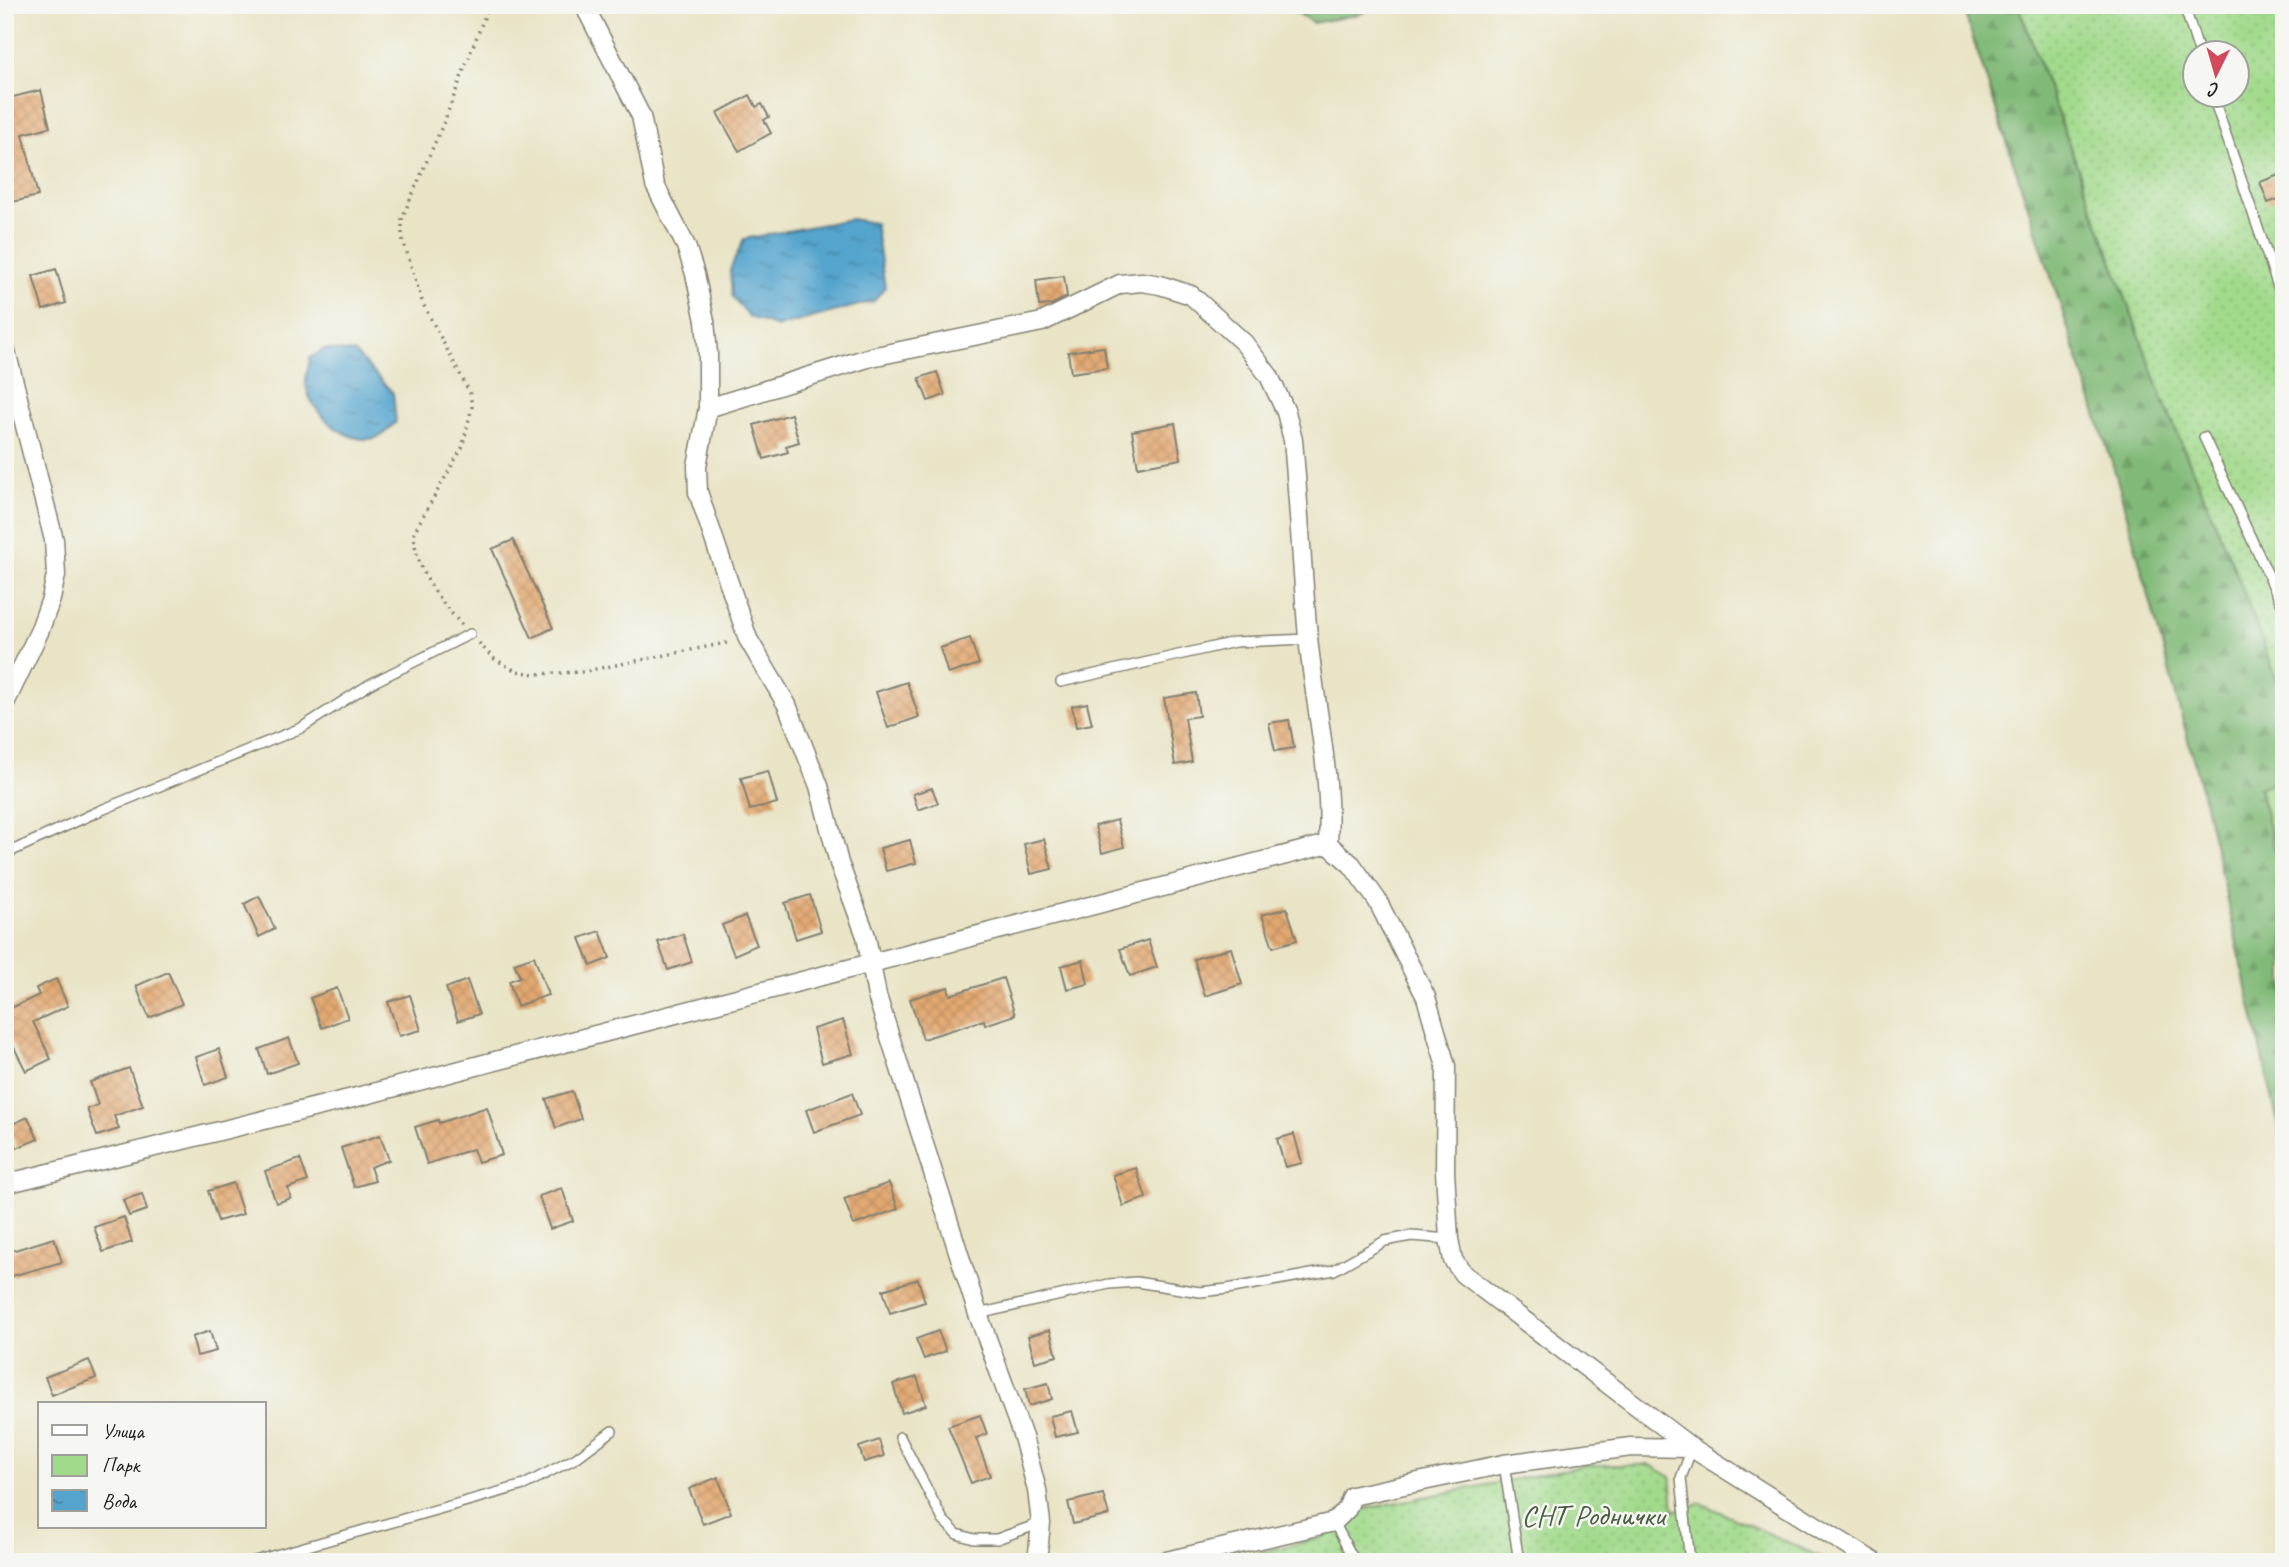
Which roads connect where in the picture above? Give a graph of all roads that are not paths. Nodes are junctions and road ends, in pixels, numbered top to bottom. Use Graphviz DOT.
graph roads {
  1 [pos="584,5"];
  2 [pos="2184,5"];
  3 [pos="2195,38"];
  4 [pos="2217,108"];
  5 [pos="2284,304"];
  6 [pos="5,347"];
  7 [pos="708,408"];
  8 [pos="2204,436"];
  9 [pos="2284,609"];
  10 [pos="470,634"];
  11 [pos="1308,639"];
  12 [pos="1061,682"];
  13 [pos="5,703"];
  14 [pos="1328,844"];
  15 [pos="5,854"];
  16 [pos="870,963"];
  17 [pos="5,1184"];
  18 [pos="1449,1239"];
  19 [pos="978,1314"];
  20 [pos="612,1431"];
  21 [pos="900,1437"];
  22 [pos="1692,1448"];
  23 [pos="1504,1464"];
  24 [pos="1334,1522"];
  25 [pos="1041,1523"];
  26 [pos="1192,1558"];
  27 [pos="251,1562"];
  28 [pos="1037,1562"];
  29 [pos="1162,1562"];
  30 [pos="1355,1562"];
  31 [pos="1519,1562"];
  32 [pos="1689,1562"];
  33 [pos="1874,1562"];
  1 -- 7 [label="street"];
  2 -- 3 [label="lane"];
  4 -- 5 [label="lane"];
  6 -- 13 [label="street"];
  7 -- 11 [label="street"];
  7 -- 16 [label="street"];
  8 -- 9 [label="lane"];
  10 -- 15 [label="lane"];
  11 -- 12 [label="lane"];
  11 -- 14 [label="street"];
  14 -- 16 [label="street"];
  14 -- 18 [label="street"];
  16 -- 17 [label="street"];
  16 -- 19 [label="street"];
  18 -- 19 [label="lane"];
  18 -- 22 [label="street"];
  19 -- 25 [label="street"];
  20 -- 27 [label="lane"];
  21 -- 25 [label="lane"];
  22 -- 23 [label="street"];
  22 -- 32 [label="lane"];
  22 -- 33 [label="street"];
  23 -- 24 [label="street"];
  23 -- 31 [label="lane"];
  24 -- 26 [label="street"];
  24 -- 30 [label="lane"];
  25 -- 28 [label="street"];
  26 -- 29 [label="street"];
}
